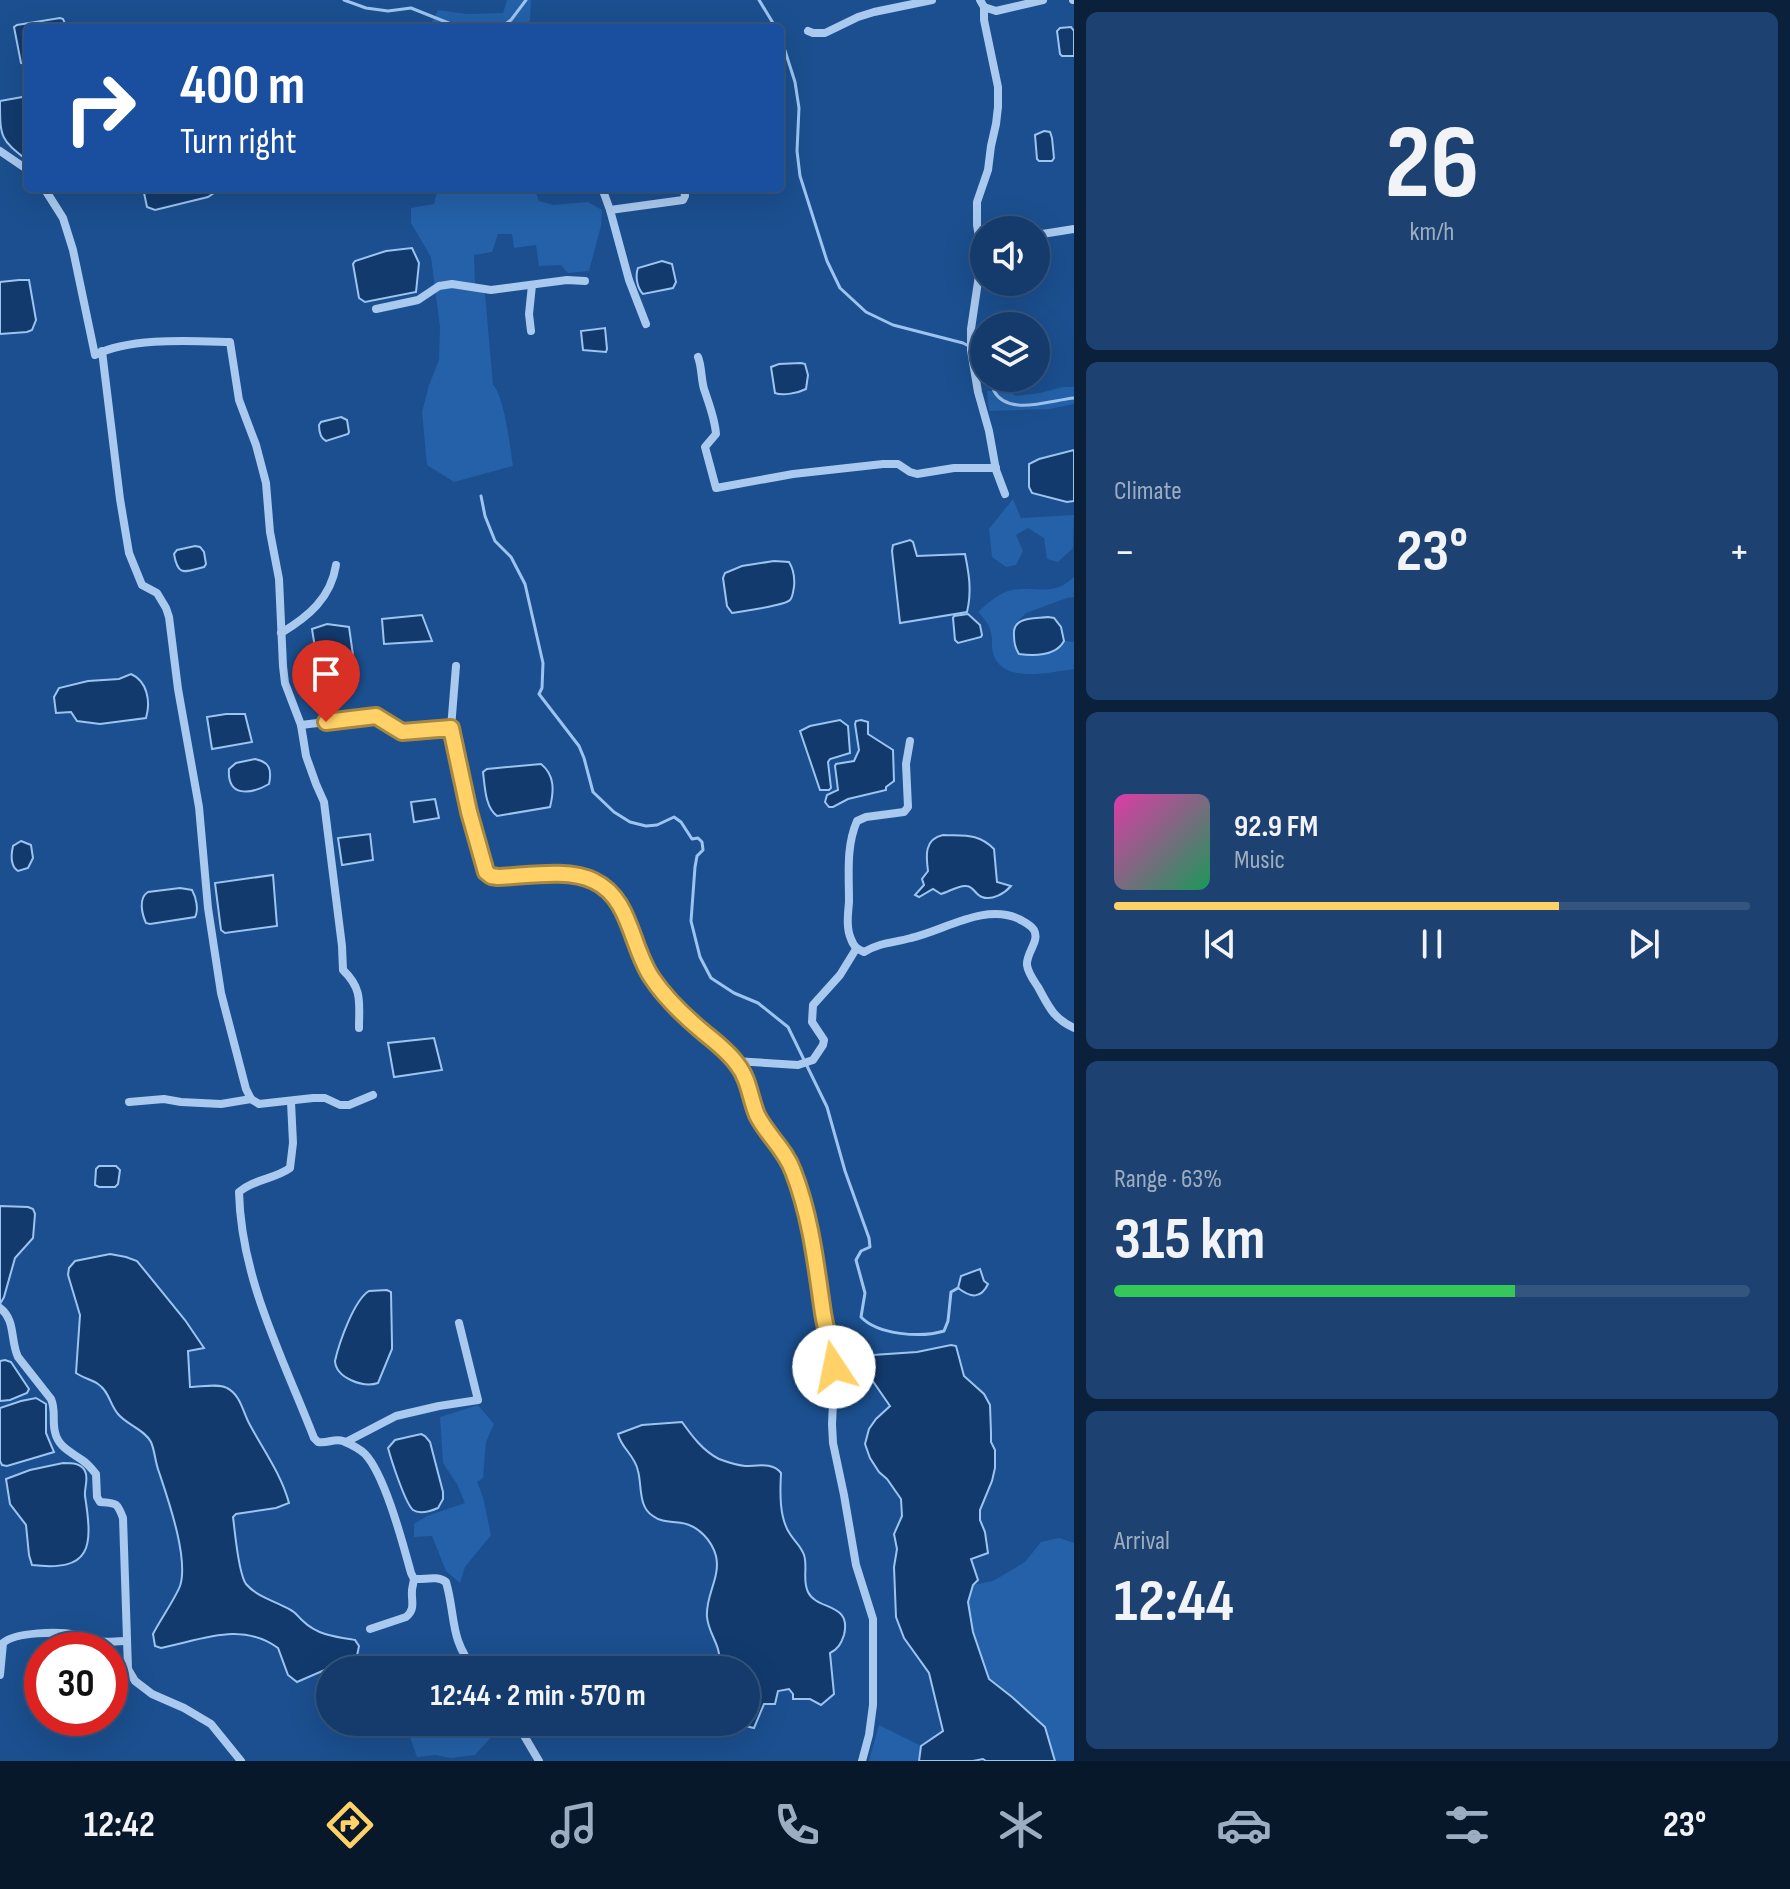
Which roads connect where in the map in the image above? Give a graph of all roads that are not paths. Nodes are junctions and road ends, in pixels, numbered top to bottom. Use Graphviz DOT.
graph roads {
  1 [pos="932,0"];
  2 [pos="1043,0"];
  3 [pos="982,3"];
  4 [pos="808,31"];
  5 [pos="0,152"];
  6 [pos="24,167"];
  7 [pos="47,192"];
  8 [pos="603,192"];
  9 [pos="684,192"];
  10 [pos="610,210"];
  11 [pos="977,216"];
  12 [pos="1074,229"];
  13 [pos="1050,233"];
  14 [pos="585,281"];
  15 [pos="532,285"];
  16 [pos="976,296"];
  17 [pos="376,309"];
  18 [pos="646,324"];
  19 [pos="531,331"];
  20 [pos="102,351"];
  21 [pos="698,357"];
  22 [pos="996,468"];
  23 [pos="1005,494"];
  24 [pos="336,565"];
  25 [pos="281,633"];
  26 [pos="456,666"];
  27 [pos="301,725"];
  28 [pos="451,728"];
  29 [pos="910,741"];
  30 [pos="856,949"];
  31 [pos="359,1028"];
  32 [pos="1074,1028"];
  33 [pos="735,1061"];
  34 [pos="373,1095"];
  35 [pos="251,1099"];
  36 [pos="129,1102"];
  37 [pos="291,1102"];
  38 [pos="0,1308"];
  39 [pos="459,1323"];
  40 [pos="346,1442"];
  41 [pos="414,1579"];
  42 [pos="370,1629"];
  43 [pos="126,1632"];
  44 [pos="24,1637"];
  45 [pos="464,1656"];
  46 [pos="128,1669"];
  47 [pos="0,1675"];
  48 [pos="524,1736"];
  49 [pos="241,1761"];
  50 [pos="539,1761"];
  51 [pos="862,1761"];
  1 -- 4 [label="street"];
  2 -- 3 [label="street"];
  3 -- 11 [label="street"];
  5 -- 6 [label="street"];
  7 -- 20 [label="street"];
  8 -- 10 [label="street"];
  9 -- 10 [label="street"];
  10 -- 18 [label="street"];
  12 -- 13 [label="street"];
  14 -- 15 [label="street"];
  15 -- 17 [label="street"];
  15 -- 19 [label="street"];
  16 -- 22 [label="street"];
  20 -- 25 [label="street"];
  20 -- 35 [label="street"];
  21 -- 22 [label="street"];
  22 -- 23 [label="street"];
  24 -- 25 [label="street"];
  25 -- 27 [label="street"];
  26 -- 28 [label="street"];
  27 -- 28 [label="street"];
  27 -- 31 [label="street"];
  28 -- 33 [label="street"];
  29 -- 30 [label="street"];
  30 -- 32 [label="street"];
  30 -- 33 [label="street"];
  33 -- 51 [label="street"];
  34 -- 37 [label="street"];
  35 -- 36 [label="street"];
  35 -- 37 [label="street"];
  37 -- 40 [label="street"];
  38 -- 43 [label="street"];
  39 -- 40 [label="street"];
  40 -- 41 [label="street"];
  41 -- 42 [label="street"];
  41 -- 45 [label="street"];
  44 -- 47 [label="street"];
  46 -- 49 [label="street"];
  48 -- 50 [label="street"];
}
